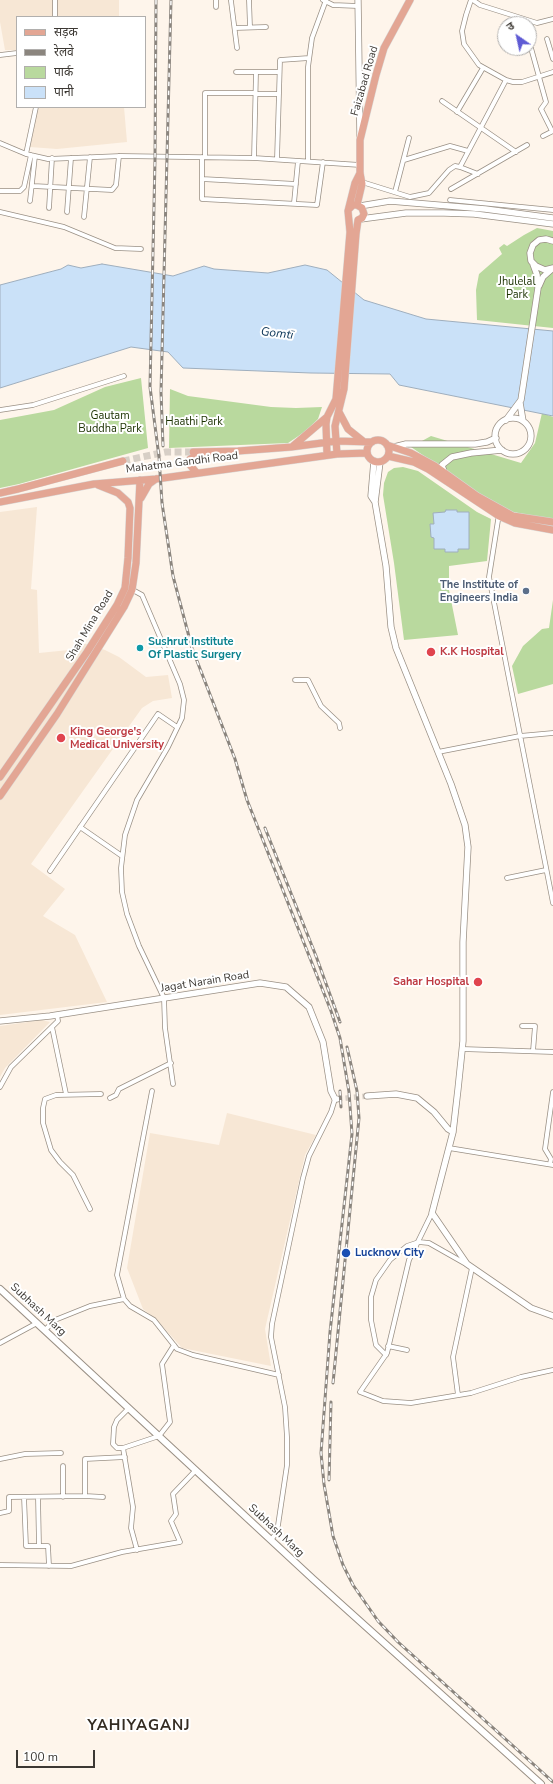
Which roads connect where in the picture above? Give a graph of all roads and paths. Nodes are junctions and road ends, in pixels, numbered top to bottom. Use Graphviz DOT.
graph roads {
  1 [pos="55,0"];
  2 [pos="216,0"];
  3 [pos="249,0"];
  4 [pos="325,0"];
  5 [pos="410,0"];
  6 [pos="472,0"];
  7 [pos="231,1"];
  8 [pos="358,3"];
  9 [pos="216,8"];
  10 [pos="55,16"];
  11 [pos="553,19"];
  12 [pos="250,27"];
  13 [pos="266,27"];
  14 [pos="235,28"];
  15 [pos="547,39"];
  16 [pos="237,48"];
  17 [pos="16,52"];
  18 [pos="0,55"];
  19 [pos="533,56"];
  20 [pos="309,58"];
  21 [pos="553,59"];
  22 [pos="483,68"];
  23 [pos="236,72"];
  24 [pos="256,72"];
  25 [pos="279,72"];
  26 [pos="553,72"];
  27 [pos="539,77"];
  28 [pos="506,80"];
  29 [pos="255,93"];
  30 [pos="279,94"];
  31 [pos="442,101"];
  32 [pos="36,108"];
  33 [pos="457,112"];
  34 [pos="479,128"];
  35 [pos="552,131"];
  36 [pos="543,136"];
  37 [pos="409,138"];
  38 [pos="360,140"];
  39 [pos="0,143"];
  40 [pos="527,145"];
  41 [pos="468,151"];
  42 [pos="516,152"];
  43 [pos="31,155"];
  44 [pos="119,156"];
  45 [pos="90,157"];
  46 [pos="203,157"];
  47 [pos="52,158"];
  48 [pos="71,158"];
  49 [pos="254,158"];
  50 [pos="277,159"];
  51 [pos="404,160"];
  52 [pos="298,161"];
  53 [pos="308,161"];
  54 [pos="323,162"];
  55 [pos="361,165"];
  56 [pos="460,167"];
  57 [pos="360,173"];
  58 [pos="478,174"];
  59 [pos="202,179"];
  60 [pos="362,182"];
  61 [pos="296,184"];
  62 [pos="33,186"];
  63 [pos="51,187"];
  64 [pos="69,188"];
  65 [pos="87,189"];
  66 [pos="451,189"];
  67 [pos="0,191"];
  68 [pos="395,192"];
  69 [pos="450,200"];
  70 [pos="30,201"];
  71 [pos="294,203"];
  72 [pos="359,206"];
  73 [pos="49,208"];
  74 [pos="349,209"];
  75 [pos="553,211"];
  76 [pos="0,212"];
  77 [pos="67,212"];
  78 [pos="84,217"];
  79 [pos="350,218"];
  80 [pos="553,218"];
  81 [pos="360,220"];
  82 [pos="553,224"];
  83 [pos="353,233"];
  84 [pos="553,241"];
  85 [pos="141,249"];
  86 [pos="533,264"];
  87 [pos="553,268"];
  88 [pos="538,290"];
  89 [pos="124,376"];
  90 [pos="520,403"];
  91 [pos="338,409"];
  92 [pos="0,410"];
  93 [pos="327,417"];
  94 [pos="506,420"];
  95 [pos="524,422"];
  96 [pos="496,438"];
  97 [pos="337,441"];
  98 [pos="327,442"];
  99 [pos="364,442"];
  100 [pos="372,442"];
  101 [pos="391,446"];
  102 [pos="291,447"];
  103 [pos="502,450"];
  104 [pos="218,451"];
  105 [pos="193,452"];
  106 [pos="368,453"];
  107 [pos="337,454"];
  108 [pos="327,455"];
  109 [pos="388,456"];
  110 [pos="123,462"];
  111 [pos="377,462"];
  112 [pos="196,472"];
  113 [pos="446,474"];
  114 [pos="156,479"];
  115 [pos="140,480"];
  116 [pos="94,484"];
  117 [pos="0,493"];
  118 [pos="0,502"];
  119 [pos="139,502"];
  120 [pos="499,513"];
  121 [pos="553,522"];
  122 [pos="553,530"];
  123 [pos="129,589"];
  124 [pos="295,680"];
  125 [pos="177,727"];
  126 [pos="340,728"];
  127 [pos="553,733"];
  128 [pos="29,735"];
  129 [pos="520,736"];
  130 [pos="37,741"];
  131 [pos="438,752"];
  132 [pos="0,778"];
  133 [pos="0,796"];
  134 [pos="80,827"];
  135 [pos="122,856"];
  136 [pos="546,870"];
  137 [pos="50,871"];
  138 [pos="507,878"];
  139 [pos="553,903"];
  140 [pos="164,998"];
  141 [pos="57,1015"];
  142 [pos="0,1021"];
  143 [pos="522,1026"];
  144 [pos="52,1027"];
  145 [pos="462,1049"];
  146 [pos="533,1051"];
  147 [pos="553,1052"];
  148 [pos="171,1063"];
  149 [pos="173,1084"];
  150 [pos="0,1087"];
  151 [pos="152,1090"];
  152 [pos="553,1092"];
  153 [pos="66,1094"];
  154 [pos="101,1094"];
  155 [pos="367,1096"];
  156 [pos="110,1098"];
  157 [pos="336,1099"];
  158 [pos="453,1132"];
  159 [pos="449,1148"];
  160 [pos="552,1164"];
  161 [pos="90,1209"];
  162 [pos="432,1213"];
  163 [pos="419,1242"];
  164 [pos="469,1266"];
  165 [pos="0,1289"];
  166 [pos="124,1299"];
  167 [pos="553,1316"];
  168 [pos="37,1323"];
  169 [pos="45,1330"];
  170 [pos="0,1343"];
  171 [pos="174,1345"];
  172 [pos="388,1346"];
  173 [pos="407,1350"];
  174 [pos="386,1355"];
  175 [pos="553,1370"];
  176 [pos="279,1375"];
  177 [pos="458,1395"];
  178 [pos="129,1408"];
  179 [pos="159,1436"];
  180 [pos="123,1448"];
  181 [pos="62,1453"];
  182 [pos="124,1457"];
  183 [pos="0,1459"];
  184 [pos="63,1466"];
  185 [pos="196,1470"];
  186 [pos="85,1496"];
  187 [pos="24,1497"];
  188 [pos="38,1497"];
  189 [pos="63,1497"];
  190 [pos="103,1497"];
  191 [pos="0,1513"];
  192 [pos="271,1540"];
  193 [pos="39,1546"];
  194 [pos="137,1550"];
  195 [pos="0,1565"];
  196 [pos="49,1566"];
  197 [pos="541,1784"];
  1 -- 10 [label="street"];
  2 -- 9 [label="street"];
  3 -- 12 [label="street"];
  4 -- 8 [label="street"];
  4 -- 20 [label="street"];
  5 -- 38 [label="main road, Faizabad Road"];
  6 -- 11 [label="street"];
  6 -- 22 [label="street"];
  7 -- 14 [label="street"];
  8 -- 38 [label="street"];
  12 -- 13 [label="street"];
  12 -- 14 [label="street"];
  14 -- 16 [label="street"];
  15 -- 21 [label="street"];
  17 -- 18 [label="street"];
  19 -- 27 [label="street"];
  20 -- 25 [label="street"];
  20 -- 53 [label="street"];
  22 -- 28 [label="street"];
  22 -- 33 [label="street"];
  23 -- 24 [label="street"];
  24 -- 25 [label="street"];
  24 -- 29 [label="street"];
  25 -- 30 [label="street"];
  26 -- 27 [label="street"];
  27 -- 28 [label="street"];
  27 -- 35 [label="street"];
  28 -- 34 [label="street"];
  29 -- 30 [label="street"];
  29 -- 46 [label="street"];
  29 -- 49 [label="street"];
  30 -- 50 [label="street"];
  31 -- 33 [label="street"];
  32 -- 43 [label="street"];
  33 -- 34 [label="street"];
  34 -- 41 [label="street"];
  34 -- 42 [label="street"];
  35 -- 36 [label="street"];
  37 -- 51 [label="street"];
  38 -- 55 [label="main road, Faizabad Road"];
  39 -- 43 [label="street"];
  40 -- 42 [label="street"];
  41 -- 51 [label="street"];
  41 -- 56 [label="street"];
  42 -- 58 [label="street"];
  43 -- 47 [label="street"];
  43 -- 62 [label="street"];
  43 -- 67 [label="street"];
  44 -- 45 [label="street"];
  44 -- 46 [label="street"];
  44 -- 65 [label="street"];
  45 -- 48 [label="street"];
  45 -- 65 [label="street"];
  46 -- 49 [label="street"];
  46 -- 59 [label="street"];
  47 -- 48 [label="street"];
  47 -- 63 [label="street"];
  48 -- 64 [label="street"];
  49 -- 50 [label="street"];
  50 -- 52 [label="street"];
  51 -- 68 [label="street"];
  52 -- 53 [label="street"];
  52 -- 61 [label="street"];
  53 -- 54 [label="street"];
  54 -- 55 [label="street"];
  54 -- 71 [label="street"];
  55 -- 57 [label="main road, Faizabad Road"];
  56 -- 58 [label="street"];
  56 -- 68 [label="street"];
  57 -- 60 [label="main road"];
  57 -- 74 [label="main road"];
  58 -- 66 [label="street"];
  59 -- 61 [label="street"];
  59 -- 71 [label="street"];
  60 -- 68 [label="street"];
  60 -- 72 [label="main road"];
  61 -- 71 [label="street"];
  62 -- 63 [label="street"];
  62 -- 70 [label="street"];
  63 -- 64 [label="street"];
  63 -- 73 [label="street"];
  64 -- 65 [label="street"];
  64 -- 77 [label="street"];
  65 -- 78 [label="street"];
  69 -- 75 [label="street"];
  72 -- 74 [label="main road"];
  72 -- 80 [label="street"];
  72 -- 81 [label="main road"];
  74 -- 79 [label="main road"];
  76 -- 85 [label="street"];
  79 -- 81 [label="main road"];
  79 -- 83 [label="main road"];
  81 -- 82 [label="street"];
  81 -- 83 [label="main road"];
  83 -- 91 [label="main road"];
  84 -- 86 [label="street"];
  86 -- 87 [label="street"];
  86 -- 88 [label="street"];
  87 -- 88 [label="street"];
  88 -- 90 [label="street"];
  89 -- 92 [label="street"];
  90 -- 94 [label="street"];
  90 -- 95 [label="street"];
  91 -- 93 [label="main road"];
  91 -- 97 [label="main road"];
  91 -- 99 [label="main road"];
  93 -- 98 [label="main road"];
  93 -- 102 [label="main road"];
  94 -- 95 [label="street"];
  94 -- 96 [label="street"];
  95 -- 103 [label="street"];
  96 -- 101 [label="street"];
  96 -- 103 [label="street"];
  97 -- 98 [label="main road, Mahatma Gandhi Road"];
  97 -- 99 [label="main road, Mahatma Gandhi Road"];
  97 -- 107 [label="main road"];
  98 -- 102 [label="main road, Mahatma Gandhi Road"];
  98 -- 108 [label="main road"];
  99 -- 100 [label="main road, Mahatma Gandhi Road"];
  100 -- 101 [label="main road"];
  100 -- 106 [label="main road"];
  101 -- 109 [label="main road"];
  101 -- 113 [label="main road"];
  102 -- 104 [label="main road, Mahatma Gandhi Road"];
  103 -- 113 [label="street"];
  104 -- 105 [label="main road, Mahatma Gandhi Road"];
  104 -- 112 [label="main road"];
  106 -- 107 [label="main road, Mahatma Gandhi Road"];
  106 -- 111 [label="main road"];
  107 -- 108 [label="main road, Mahatma Gandhi Road"];
  108 -- 112 [label="main road, Mahatma Gandhi Road"];
  109 -- 111 [label="main road"];
  109 -- 120 [label="main road"];
  110 -- 117 [label="main road, Mahatma Gandhi Road"];
  111 -- 131 [label="street"];
  112 -- 114 [label="main road, Mahatma Gandhi Road"];
  113 -- 120 [label="main road"];
  114 -- 115 [label="main road, Mahatma Gandhi Road"];
  114 -- 119 [label="main road"];
  115 -- 116 [label="main road, Mahatma Gandhi Road"];
  115 -- 119 [label="main road, Shah Mina Road"];
  116 -- 118 [label="main road, Mahatma Gandhi Road"];
  116 -- 123 [label="main road, Shah Mina Road"];
  119 -- 123 [label="main road, Shah Mina Road"];
  120 -- 121 [label="main road"];
  120 -- 122 [label="main road"];
  120 -- 129 [label="street"];
  123 -- 125 [label="street"];
  123 -- 128 [label="main road, Shah Mina Road"];
  123 -- 130 [label="main road, Shah Mina Road"];
  124 -- 126 [label="street"];
  125 -- 134 [label="street"];
  125 -- 135 [label="street"];
  127 -- 129 [label="street"];
  128 -- 130 [label="main road"];
  128 -- 132 [label="main road, Shah Mina Road"];
  129 -- 131 [label="street"];
  129 -- 136 [label="street"];
  130 -- 133 [label="main road, Shah Mina Road"];
  131 -- 145 [label="street"];
  134 -- 135 [label="street"];
  134 -- 137 [label="street"];
  135 -- 140 [label="street"];
  136 -- 138 [label="street"];
  136 -- 139 [label="street"];
  140 -- 141 [label="street, Jagat Narain Road"];
  140 -- 148 [label="street"];
  140 -- 157 [label="street, Jagat Narain Road"];
  141 -- 142 [label="street, Jagat Narain Road"];
  141 -- 144 [label="street"];
  143 -- 146 [label="street"];
  144 -- 150 [label="street"];
  144 -- 153 [label="street"];
  145 -- 146 [label="street"];
  145 -- 158 [label="street"];
  146 -- 147 [label="street"];
  148 -- 149 [label="street"];
  148 -- 156 [label="street"];
  151 -- 166 [label="street"];
  152 -- 160 [label="street"];
  153 -- 154 [label="street"];
  153 -- 161 [label="street"];
  155 -- 158 [label="street"];
  157 -- 176 [label="street"];
  158 -- 159 [label="street"];
  159 -- 160 [label="street"];
  159 -- 162 [label="street"];
  162 -- 163 [label="street"];
  162 -- 164 [label="street"];
  163 -- 164 [label="street"];
  163 -- 172 [label="street"];
  163 -- 174 [label="street"];
  164 -- 167 [label="street"];
  164 -- 177 [label="street"];
  165 -- 168 [label="main road, Subhash Marg"];
  166 -- 169 [label="street"];
  166 -- 171 [label="street"];
  168 -- 169 [label="main road, Subhash Marg"];
  168 -- 170 [label="street"];
  169 -- 178 [label="main road, Subhash Marg"];
  171 -- 176 [label="street"];
  171 -- 179 [label="street"];
  172 -- 173 [label="street"];
  172 -- 174 [label="street"];
  174 -- 177 [label="street"];
  175 -- 177 [label="street"];
  176 -- 192 [label="street"];
  178 -- 179 [label="main road, Subhash Marg"];
  178 -- 180 [label="street"];
  179 -- 180 [label="street"];
  179 -- 185 [label="main road, Subhash Marg"];
  180 -- 182 [label="street"];
  181 -- 183 [label="street"];
  182 -- 186 [label="street"];
  182 -- 194 [label="street"];
  184 -- 189 [label="street"];
  185 -- 192 [label="main road, Subhash Marg"];
  185 -- 194 [label="street"];
  186 -- 189 [label="street"];
  186 -- 190 [label="street"];
  187 -- 188 [label="street"];
  187 -- 191 [label="street"];
  187 -- 193 [label="street"];
  188 -- 189 [label="street"];
  188 -- 193 [label="street"];
  192 -- 197 [label="main road, Subhash Marg"];
  193 -- 196 [label="street"];
  194 -- 196 [label="street"];
  195 -- 196 [label="street"];
}
